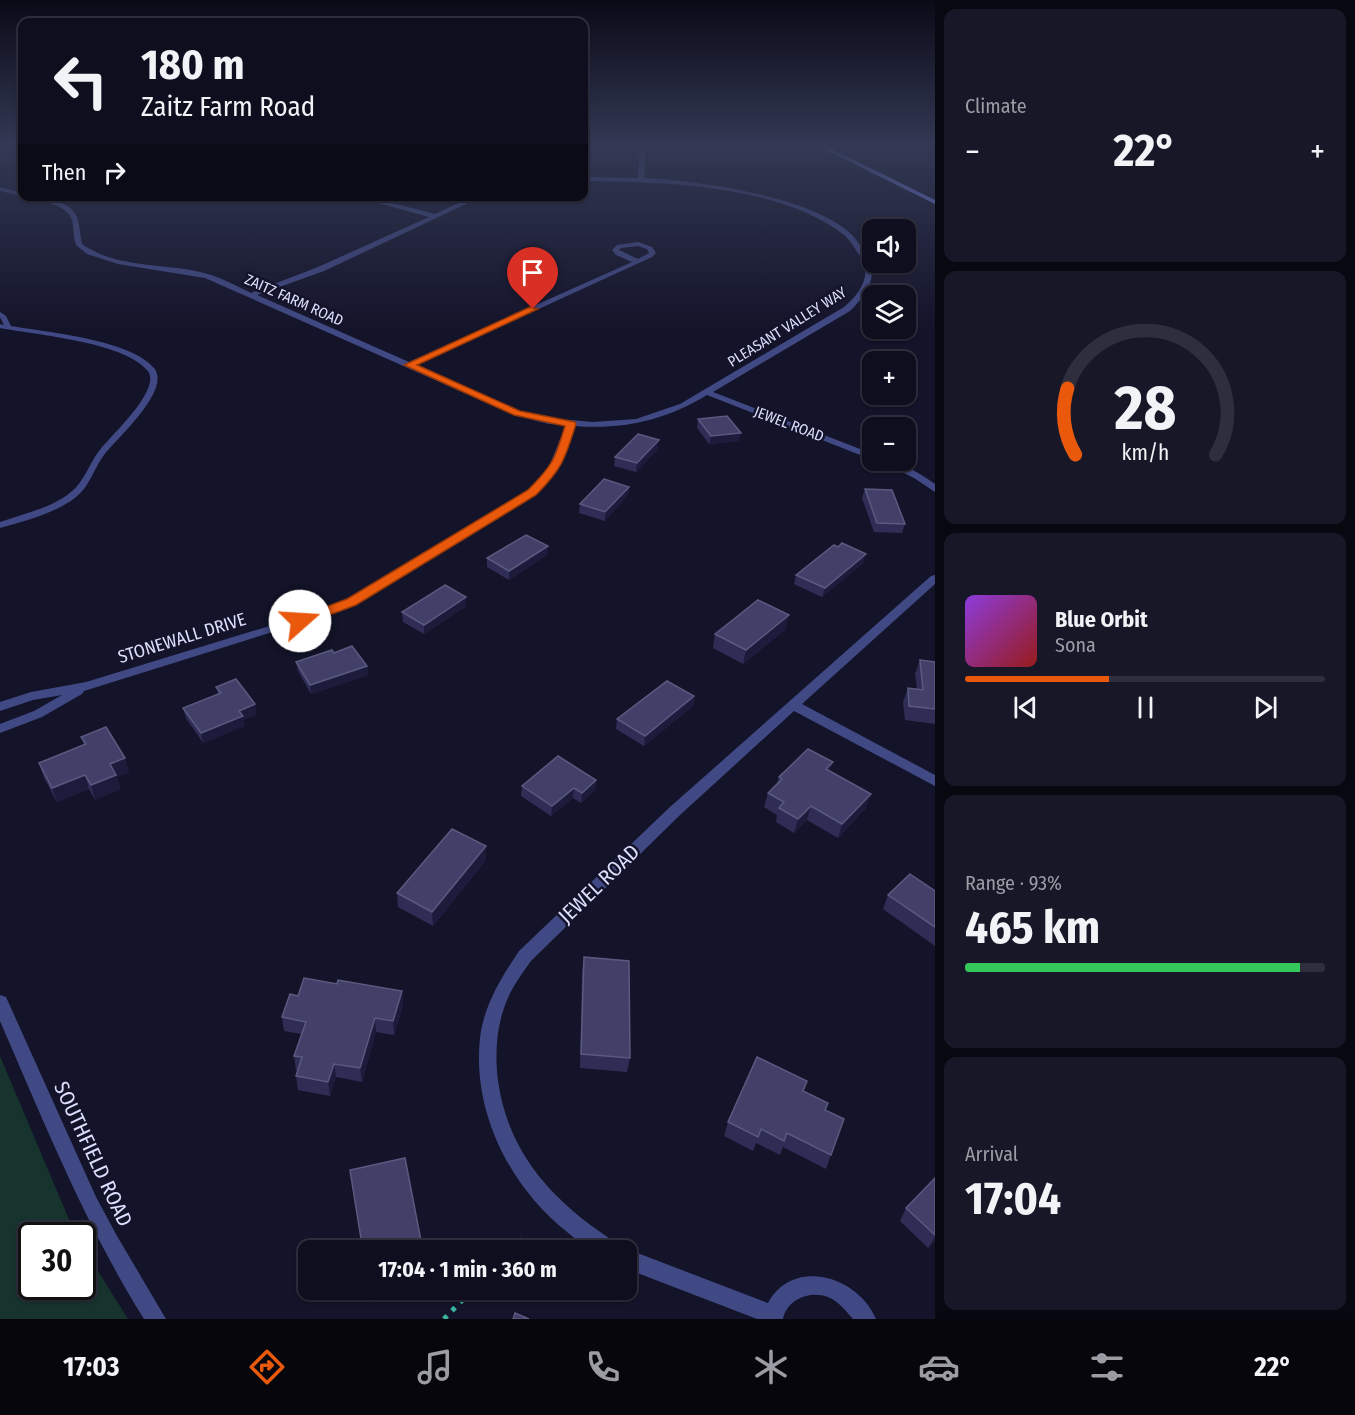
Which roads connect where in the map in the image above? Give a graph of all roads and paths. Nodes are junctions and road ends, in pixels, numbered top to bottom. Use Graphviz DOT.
graph roads {
  1 [pos="59,207"];
  2 [pos="397,207"];
  3 [pos="455,207"];
  4 [pos="791,207"];
  5 [pos="433,216"];
  6 [pos="637,261"];
  7 [pos="251,296"];
  8 [pos="0,314"];
  9 [pos="4,327"];
  10 [pos="409,365"];
  11 [pos="706,392"];
  12 [pos="571,424"];
  13 [pos="862,453"];
  14 [pos="906,471"];
  15 [pos="935,489"];
  16 [pos="0,525"];
  17 [pos="935,578"];
  18 [pos="87,686"];
  19 [pos="793,705"];
  20 [pos="0,707"];
  21 [pos="0,729"];
  22 [pos="935,781"];
  23 [pos="0,1002"];
  24 [pos="526,1235"];
  25 [pos="521,1240"];
  26 [pos="593,1240"];
  27 [pos="637,1263"];
  28 [pos="462,1300"];
  29 [pos="773,1317"];
  30 [pos="156,1319"];
  31 [pos="444,1319"];
  32 [pos="866,1319"];
  1 -- 7 [label="street, ZAITZ FARM ROAD"];
  2 -- 5 [label="street"];
  3 -- 5 [label="street"];
  4 -- 11 [label="street, PLEASANT VALLEY WAY"];
  5 -- 7 [label="street"];
  6 -- 10 [label="street"];
  7 -- 10 [label="street, ZAITZ FARM ROAD"];
  8 -- 9 [label="lane"];
  9 -- 16 [label="lane"];
  10 -- 12 [label="street, ZAITZ FARM ROAD"];
  11 -- 12 [label="street, PLEASANT VALLEY WAY"];
  11 -- 13 [label="street, JEWEL ROAD"];
  12 -- 18 [label="street, STONEWALL DRIVE"];
  14 -- 15 [label="street"];
  17 -- 19 [label="street, JEWEL ROAD"];
  18 -- 20 [label="street, STONEWALL DRIVE"];
  18 -- 21 [label="street, STONEWALL DRIVE"];
  19 -- 22 [label="street"];
  19 -- 26 [label="street, JEWEL ROAD"];
  23 -- 30 [label="street, SOUTHFIELD ROAD"];
  24 -- 25 [label="path"];
  27 -- 29 [label="street"];
  28 -- 31 [label="path"];
  29 -- 32 [label="street"];
}
